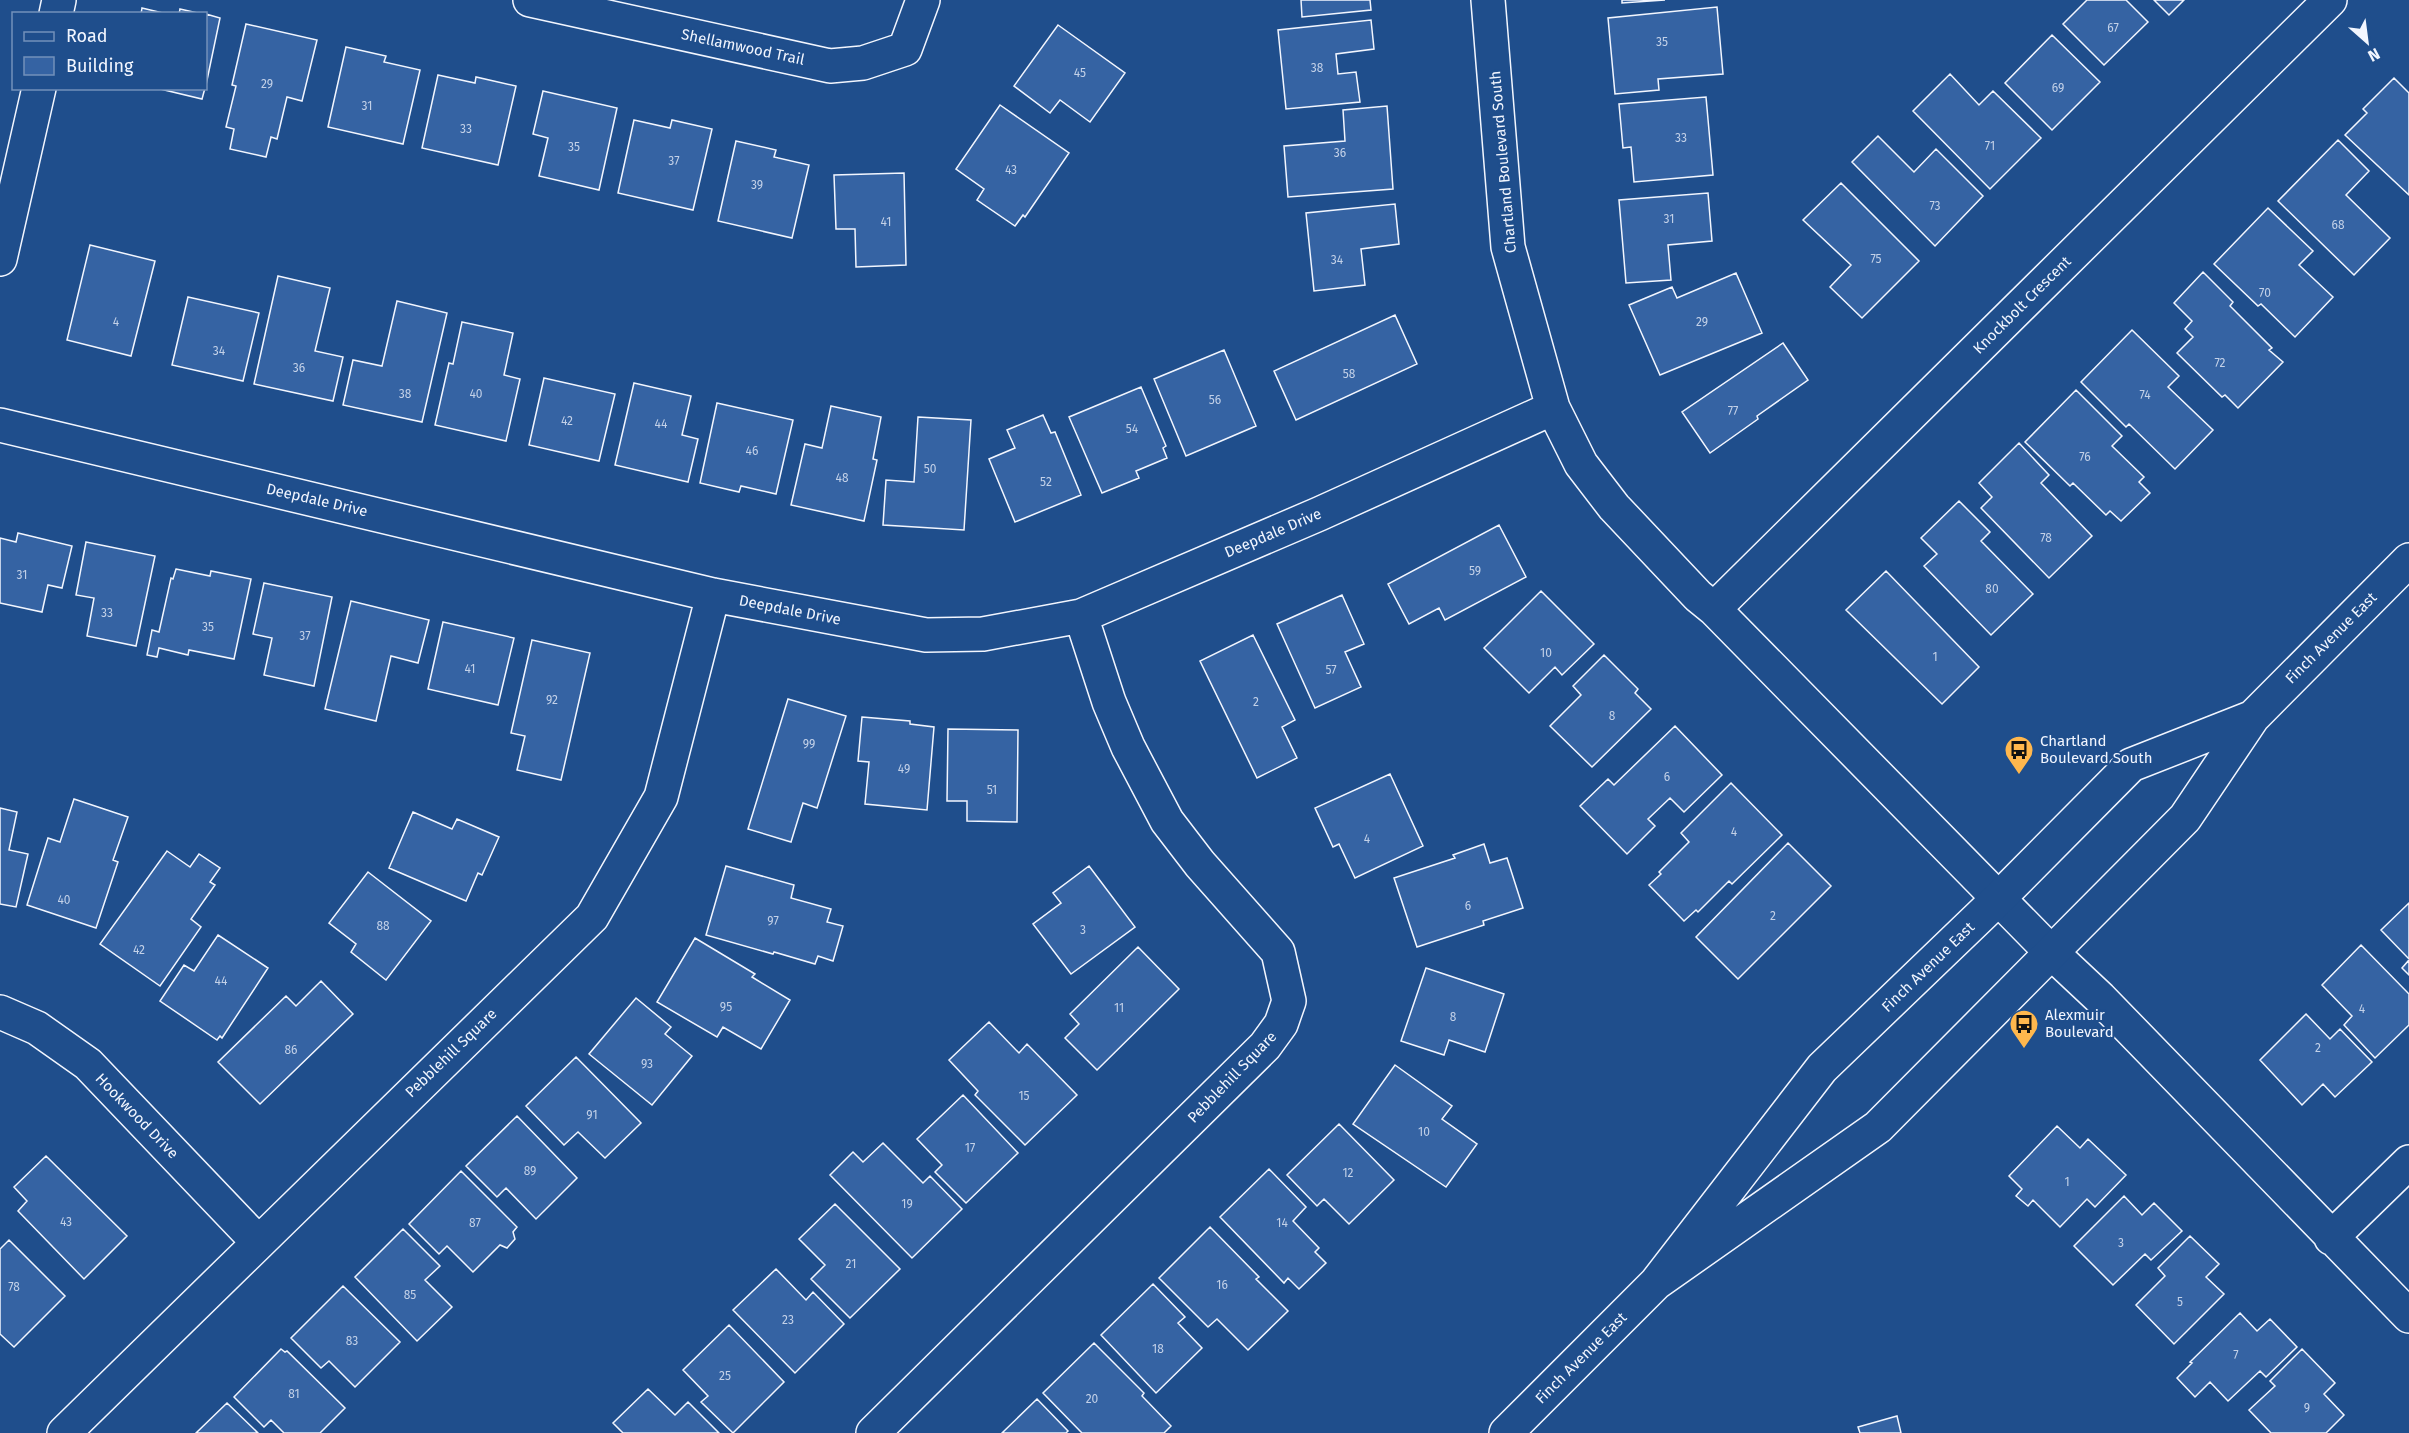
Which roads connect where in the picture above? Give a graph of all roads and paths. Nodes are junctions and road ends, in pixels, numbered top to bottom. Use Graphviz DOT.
graph roads {
  1 [pos="530,0"];
  2 [pos="923,0"];
  3 [pos="1488,0"];
  4 [pos="2330,0"];
  5 [pos="39,90"];
  6 [pos="0,259"];
  7 [pos="1553,408"];
  8 [pos="0,425"];
  9 [pos="2409,560"];
  10 [pos="713,595"];
  11 [pos="1714,609"];
  12 [pos="1081,616"];
  13 [pos="2253,717"];
  14 [pos="1998,899"];
  15 [pos="2052,952"];
  16 [pos="0,1012"];
  17 [pos="2409,1162"];
  18 [pos="2331,1238"];
  19 [pos="258,1242"];
  20 [pos="1656,1283"];
  21 [pos="2409,1316"];
  22 [pos="64,1433"];
  23 [pos="873,1433"];
  24 [pos="1506,1433"];
  1 -- 2 [label="street, Shellamwood Trail"];
  3 -- 7 [label="street, Chartland Boulevard South"];
  4 -- 11 [label="street, Knockbolt Crescent"];
  5 -- 6 [label="street"];
  7 -- 11 [label="street, Chartland Boulevard South"];
  7 -- 12 [label="street, Deepdale Drive"];
  8 -- 10 [label="street, Deepdale Drive"];
  9 -- 13 [label="street, Finch Avenue East"];
  10 -- 12 [label="street, Deepdale Drive"];
  10 -- 19 [label="street, Pebblehill Square"];
  11 -- 14 [label="street, Chartland Boulevard South"];
  12 -- 23 [label="street, Pebblehill Square"];
  13 -- 14 [label="street, Finch Avenue East"];
  13 -- 15 [label="street, Finch Avenue East"];
  14 -- 15 [label="street, Chartland Boulevard South"];
  14 -- 20 [label="street, Finch Avenue East"];
  15 -- 18 [label="street"];
  15 -- 20 [label="street, Finch Avenue East"];
  16 -- 19 [label="street, Hookwood Drive"];
  17 -- 18 [label="street"];
  18 -- 21 [label="street"];
  19 -- 22 [label="street, Pebblehill Square"];
  20 -- 24 [label="street, Finch Avenue East"];
}
